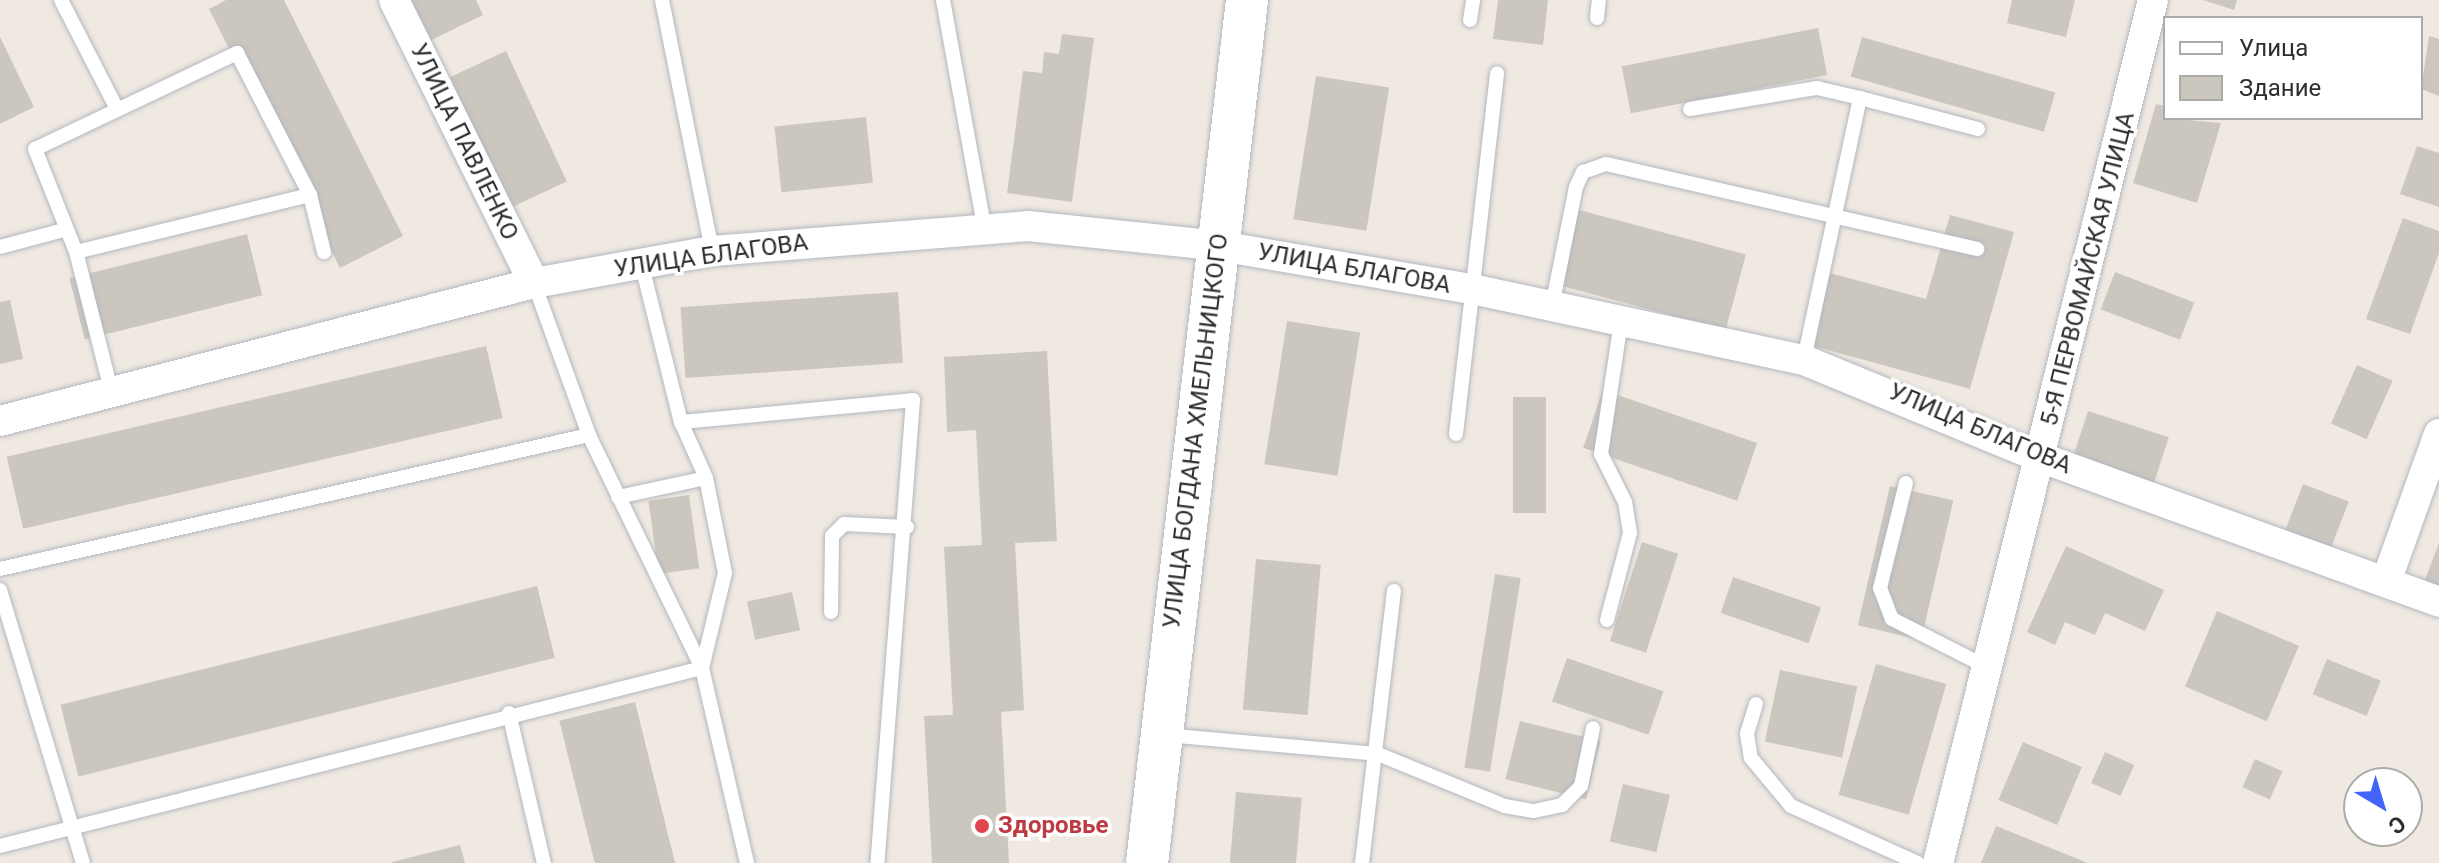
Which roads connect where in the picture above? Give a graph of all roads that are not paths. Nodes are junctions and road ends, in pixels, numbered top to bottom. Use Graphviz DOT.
graph roads {
  1 [pos="61,0"];
  2 [pos="394,0"];
  3 [pos="662,0"];
  4 [pos="943,0"];
  5 [pos="1247,0"];
  6 [pos="1473,0"];
  7 [pos="1599,0"];
  8 [pos="2153,0"];
  9 [pos="1597,18"];
  10 [pos="1470,20"];
  11 [pos="1497,73"];
  12 [pos="1860,98"];
  13 [pos="117,109"];
  14 [pos="1690,109"];
  15 [pos="1978,129"];
  16 [pos="310,195"];
  17 [pos="1835,218"];
  18 [pos="984,226"];
  19 [pos="64,230"];
  20 [pos="1220,246"];
  21 [pos="0,247"];
  22 [pos="1977,249"];
  23 [pos="712,251"];
  24 [pos="76,252"];
  25 [pos="324,252"];
  26 [pos="642,266"];
  27 [pos="534,283"];
  28 [pos="1472,289"];
  29 [pos="1552,306"];
  30 [pos="1621,322"];
  31 [pos="1804,360"];
  32 [pos="111,390"];
  33 [pos="0,421"];
  34 [pos="681,422"];
  35 [pos="1456,434"];
  36 [pos="2439,434"];
  37 [pos="589,435"];
  38 [pos="2042,458"];
  39 [pos="706,478"];
  40 [pos="1906,483"];
  41 [pos="618,497"];
  42 [pos="907,527"];
  43 [pos="0,569"];
  44 [pos="2387,579"];
  45 [pos="0,590"];
  46 [pos="1394,591"];
  47 [pos="2439,602"];
  48 [pos="831,612"];
  49 [pos="1607,620"];
  50 [pos="1983,665"];
  51 [pos="702,668"];
  52 [pos="1756,704"];
  53 [pos="509,713"];
  54 [pos="1593,728"];
  55 [pos="1162,734"];
  56 [pos="1378,754"];
  57 [pos="70,823"];
  58 [pos="0,846"];
  59 [pos="83,863"];
  60 [pos="544,863"];
  61 [pos="747,863"];
  62 [pos="877,863"];
  63 [pos="1147,863"];
  64 [pos="1362,863"];
  65 [pos="1918,863"];
  66 [pos="1938,863"];
  1 -- 13 [label="lane"];
  2 -- 27 [label="street, УЛИЦА ПАВЛЕНКО"];
  3 -- 23 [label="lane"];
  4 -- 18 [label="lane"];
  5 -- 20 [label="main road, УЛИЦА БОГДАНА ХМЕЛЬНИЦКОГО"];
  6 -- 10 [label="lane"];
  7 -- 9 [label="lane"];
  8 -- 38 [label="street, 5-Я ПЕРВОМАЙСКАЯ УЛИЦА"];
  11 -- 28 [label="lane"];
  12 -- 14 [label="lane"];
  12 -- 15 [label="lane"];
  12 -- 17 [label="lane"];
  13 -- 16 [label="lane"];
  13 -- 19 [label="lane"];
  16 -- 24 [label="lane"];
  16 -- 25 [label="lane"];
  17 -- 22 [label="lane"];
  17 -- 29 [label="lane"];
  17 -- 31 [label="lane"];
  18 -- 20 [label="street, УЛИЦА БЛАГОВА"];
  18 -- 23 [label="street, УЛИЦА БЛАГОВА"];
  19 -- 21 [label="lane"];
  19 -- 24 [label="lane"];
  20 -- 28 [label="street, УЛИЦА БЛАГОВА"];
  20 -- 55 [label="main road, УЛИЦА БОГДАНА ХМЕЛЬНИЦКОГО"];
  23 -- 26 [label="street, УЛИЦА БЛАГОВА"];
  24 -- 32 [label="lane"];
  26 -- 27 [label="street, УЛИЦА БЛАГОВА"];
  26 -- 34 [label="lane"];
  27 -- 32 [label="street, УЛИЦА БЛАГОВА"];
  27 -- 37 [label="lane"];
  28 -- 29 [label="street, УЛИЦА БЛАГОВА"];
  28 -- 35 [label="lane"];
  29 -- 30 [label="street, УЛИЦА БЛАГОВА"];
  30 -- 31 [label="street, УЛИЦА БЛАГОВА"];
  30 -- 49 [label="lane"];
  31 -- 38 [label="street, УЛИЦА БЛАГОВА"];
  32 -- 33 [label="street, УЛИЦА БЛАГОВА"];
  34 -- 39 [label="lane"];
  34 -- 42 [label="lane"];
  36 -- 44 [label="street"];
  37 -- 41 [label="lane"];
  37 -- 43 [label="lane"];
  38 -- 44 [label="street, УЛИЦА БЛАГОВА"];
  38 -- 50 [label="street, 5-Я ПЕРВОМАЙСКАЯ УЛИЦА"];
  39 -- 41 [label="lane"];
  39 -- 51 [label="lane"];
  40 -- 50 [label="lane"];
  41 -- 51 [label="lane"];
  42 -- 48 [label="lane"];
  42 -- 62 [label="lane"];
  44 -- 47 [label="street, УЛИЦА БЛАГОВА"];
  45 -- 57 [label="lane"];
  46 -- 56 [label="lane"];
  50 -- 66 [label="street, 5-Я ПЕРВОМАЙСКАЯ УЛИЦА"];
  51 -- 53 [label="lane"];
  51 -- 61 [label="lane"];
  52 -- 65 [label="lane"];
  53 -- 57 [label="lane"];
  53 -- 60 [label="lane"];
  54 -- 56 [label="lane"];
  55 -- 56 [label="lane"];
  55 -- 63 [label="main road, УЛИЦА БОГДАНА ХМЕЛЬНИЦКОГО"];
  56 -- 64 [label="lane"];
  57 -- 58 [label="lane"];
  57 -- 59 [label="lane"];
}
